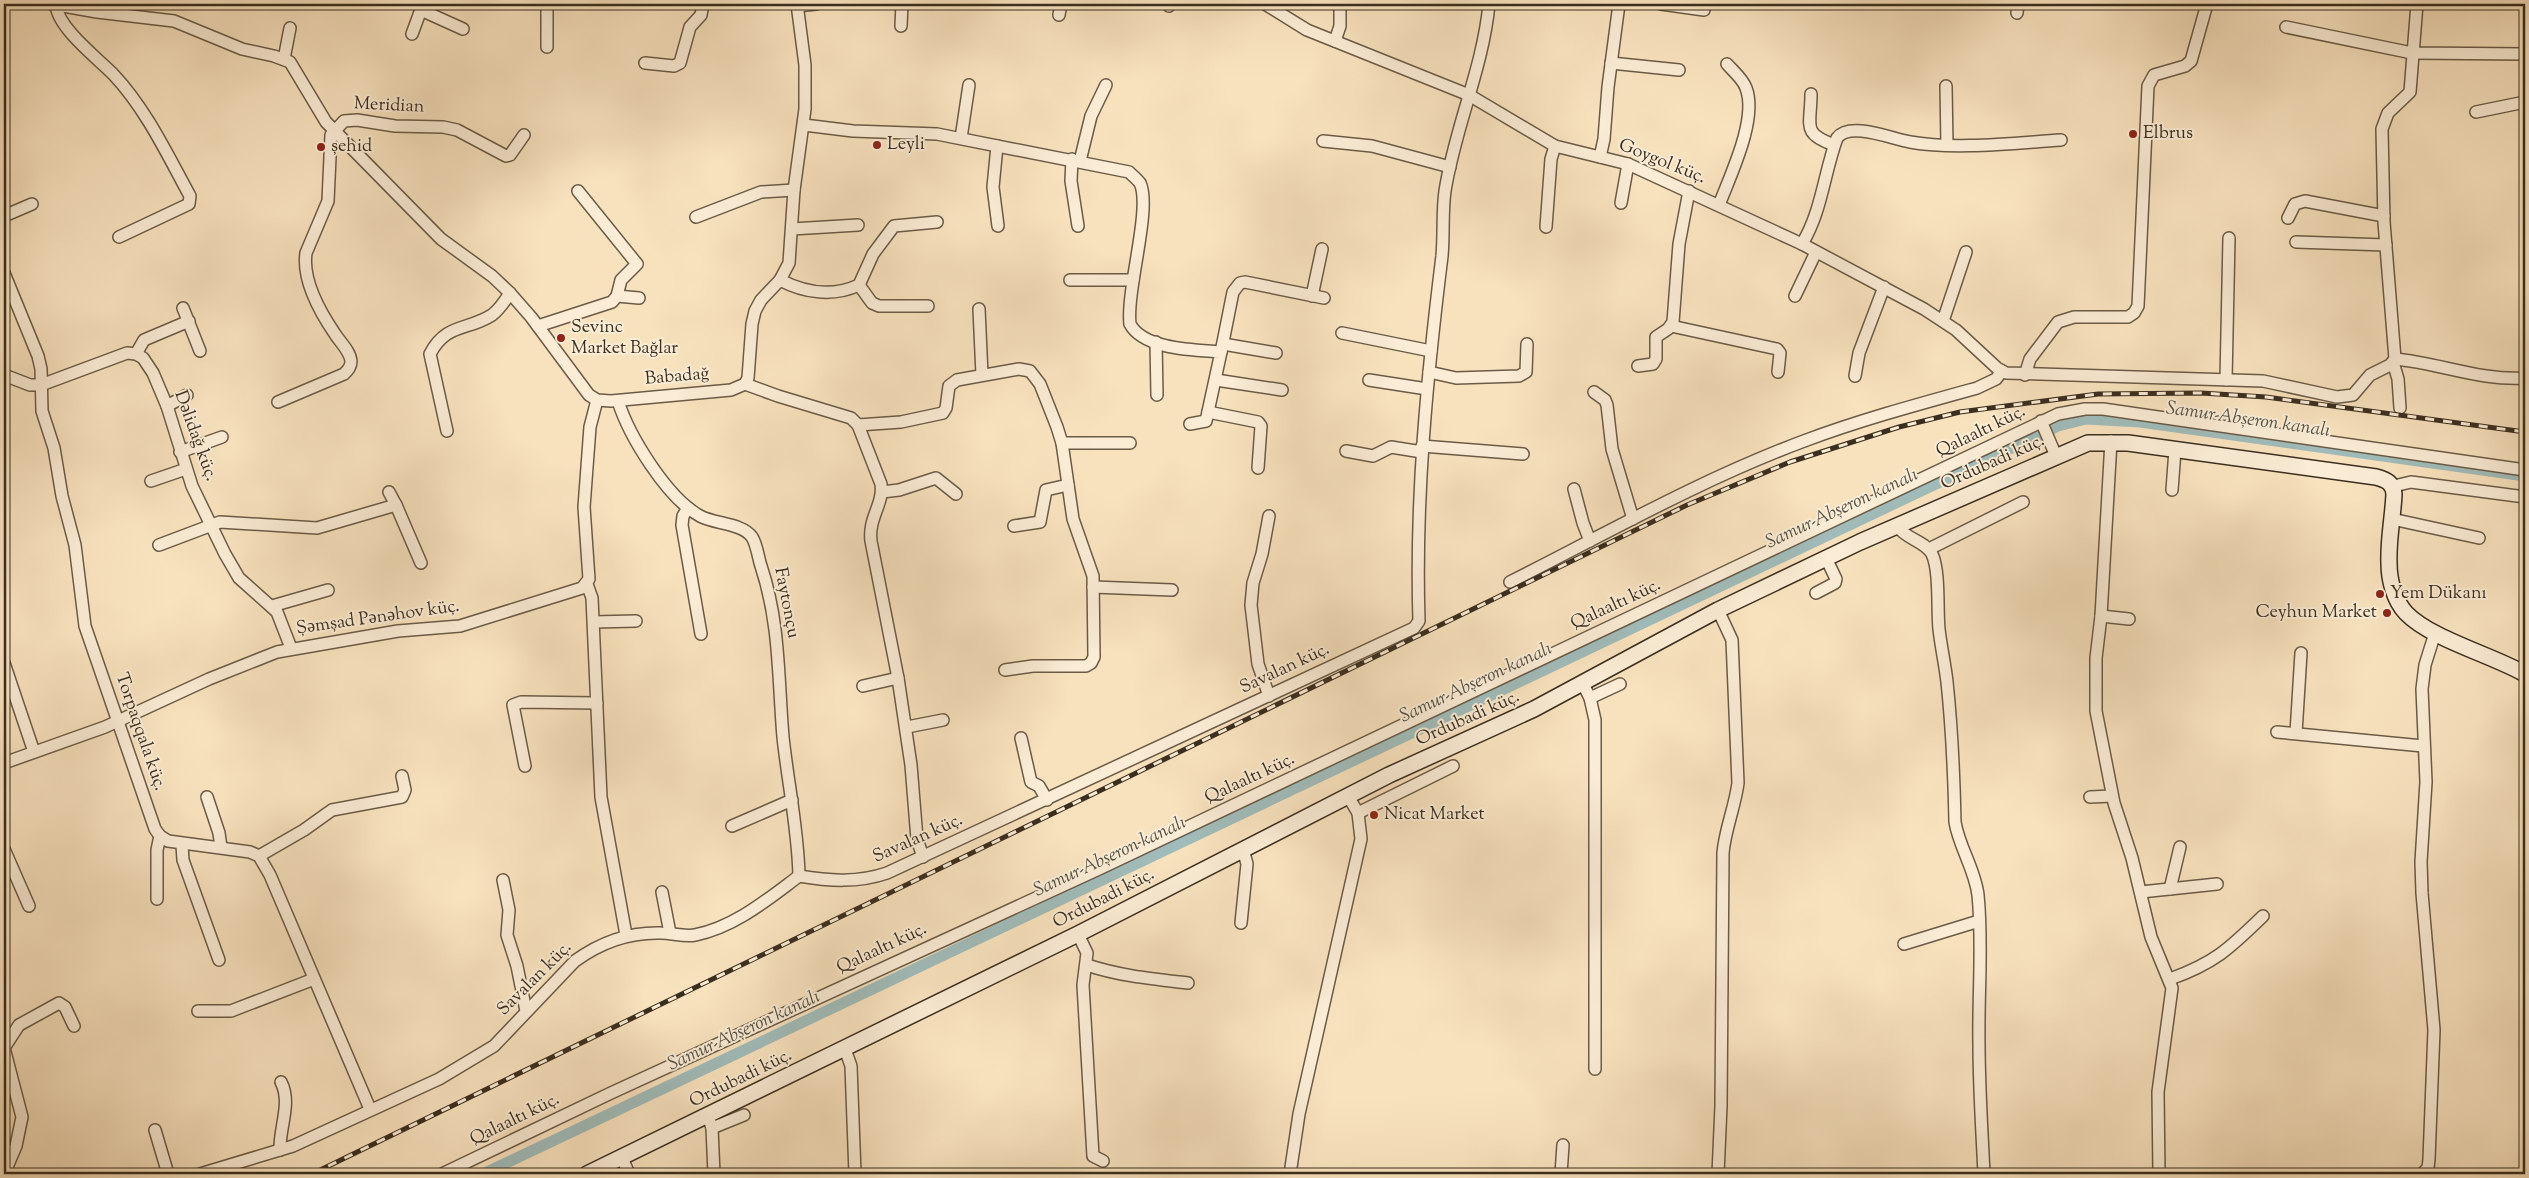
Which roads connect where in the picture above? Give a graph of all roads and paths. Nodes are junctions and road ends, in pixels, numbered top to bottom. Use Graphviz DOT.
graph roads {
  1 [pos="54,4"];
  2 [pos="547,4"];
  3 [pos="704,4"];
  4 [pos="816,4"];
  5 [pos="902,4"];
  6 [pos="1265,4"];
  7 [pos="1340,4"];
  8 [pos="1489,4"];
  9 [pos="1619,4"];
  10 [pos="1661,4"];
  11 [pos="2207,4"];
  12 [pos="2417,4"];
  13 [pos="797,5"];
  14 [pos="422,7"];
  15 [pos="1704,10"];
  16 [pos="901,26"];
  17 [pos="2286,27"];
  18 [pos="290,28"];
  19 [pos="463,29"];
  20 [pos="412,34"];
  21 [pos="1335,40"];
  22 [pos="547,48"];
  23 [pos="2412,53"];
  24 [pos="2525,54"];
  25 [pos="284,59"];
  26 [pos="645,63"];
  27 [pos="1611,63"];
  28 [pos="1727,64"];
  29 [pos="1679,70"];
  30 [pos="968,85"];
  31 [pos="1106,85"];
  32 [pos="1946,86"];
  33 [pos="1811,94"];
  34 [pos="1469,95"];
  35 [pos="2525,102"];
  36 [pos="2476,112"];
  37 [pos="804,125"];
  38 [pos="334,130"];
  39 [pos="524,135"];
  40 [pos="961,138"];
  41 [pos="2060,140"];
  42 [pos="1323,141"];
  43 [pos="1834,145"];
  44 [pos="1947,145"];
  45 [pos="997,146"];
  46 [pos="1556,146"];
  47 [pos="1600,157"];
  48 [pos="1076,160"];
  49 [pos="1628,164"];
  50 [pos="1450,167"];
  51 [pos="794,190"];
  52 [pos="578,191"];
  53 [pos="1689,191"];
  54 [pos="1621,203"];
  55 [pos="32,204"];
  56 [pos="1719,205"];
  57 [pos="4,216"];
  58 [pos="2384,216"];
  59 [pos="696,217"];
  60 [pos="2288,218"];
  61 [pos="937,222"];
  62 [pos="858,225"];
  63 [pos="998,226"];
  64 [pos="1078,226"];
  65 [pos="1546,227"];
  66 [pos="792,229"];
  67 [pos="119,237"];
  68 [pos="2229,238"];
  69 [pos="2296,242"];
  70 [pos="1802,244"];
  71 [pos="2386,245"];
  72 [pos="1322,249"];
  73 [pos="1816,252"];
  74 [pos="1966,252"];
  75 [pos="4,273"];
  76 [pos="780,280"];
  77 [pos="1070,280"];
  78 [pos="1133,280"];
  79 [pos="859,285"];
  80 [pos="1884,287"];
  81 [pos="510,293"];
  82 [pos="617,296"];
  83 [pos="1312,296"];
  84 [pos="1795,296"];
  85 [pos="639,298"];
  86 [pos="1324,298"];
  87 [pos="928,306"];
  88 [pos="183,308"];
  89 [pos="979,309"];
  90 [pos="189,321"];
  91 [pos="1943,321"];
  92 [pos="538,326"];
  93 [pos="1671,326"];
  94 [pos="1342,333"];
  95 [pos="1156,342"];
  96 [pos="1526,344"];
  97 [pos="1222,348"];
  98 [pos="1431,350"];
  99 [pos="200,351"];
  100 [pos="1276,353"];
  101 [pos="136,354"];
  102 [pos="2394,360"];
  103 [pos="1638,366"];
  104 [pos="2002,371"];
  105 [pos="1429,372"];
  106 [pos="1778,372"];
  107 [pos="982,375"];
  108 [pos="4,376"];
  109 [pos="1855,376"];
  110 [pos="2025,376"];
  111 [pos="2525,378"];
  112 [pos="1216,380"];
  113 [pos="1369,380"];
  114 [pos="2226,380"];
  115 [pos="745,384"];
  116 [pos="41,385"];
  117 [pos="1427,389"];
  118 [pos="1282,390"];
  119 [pos="1594,392"];
  120 [pos="187,395"];
  121 [pos="1157,395"];
  122 [pos="597,400"];
  123 [pos="618,401"];
  124 [pos="278,402"];
  125 [pos="167,406"];
  126 [pos="2400,408"];
  127 [pos="1208,412"];
  128 [pos="2041,421"];
  129 [pos="1190,424"];
  130 [pos="858,425"];
  131 [pos="446,431"];
  132 [pos="222,437"];
  133 [pos="2111,441"];
  134 [pos="1062,443"];
  135 [pos="1130,443"];
  136 [pos="1422,449"];
  137 [pos="2175,450"];
  138 [pos="1346,451"];
  139 [pos="180,452"];
  140 [pos="1523,454"];
  141 [pos="2056,456"];
  142 [pos="186,468"];
  143 [pos="1258,468"];
  144 [pos="2525,470"];
  145 [pos="151,481"];
  146 [pos="1068,486"];
  147 [pos="2394,486"];
  148 [pos="1574,489"];
  149 [pos="2172,490"];
  150 [pos="389,492"];
  151 [pos="882,492"];
  152 [pos="956,494"];
  153 [pos="2525,497"];
  154 [pos="2023,502"];
  155 [pos="396,505"];
  156 [pos="688,508"];
  157 [pos="1270,516"];
  158 [pos="1633,519"];
  159 [pos="2392,520"];
  160 [pos="212,524"];
  161 [pos="1014,526"];
  162 [pos="1897,526"];
  163 [pos="2479,538"];
  164 [pos="1590,541"];
  165 [pos="159,545"];
  166 [pos="1929,549"];
  167 [pos="1826,558"];
  168 [pos="421,563"];
  169 [pos="1510,582"];
  170 [pos="587,584"];
  171 [pos="1093,586"];
  172 [pos="328,590"];
  173 [pos="1172,590"];
  174 [pos="1816,593"];
  175 [pos="272,606"];
  176 [pos="1718,610"];
  177 [pos="2101,616"];
  178 [pos="2129,619"];
  179 [pos="636,621"];
  180 [pos="594,622"];
  181 [pos="2435,633"];
  182 [pos="701,634"];
  183 [pos="291,648"];
  184 [pos="2301,653"];
  185 [pos="4,663"];
  186 [pos="1004,670"];
  187 [pos="2525,674"];
  188 [pos="898,678"];
  189 [pos="1620,684"];
  190 [pos="863,686"];
  191 [pos="1586,691"];
  192 [pos="1268,696"];
  193 [pos="597,703"];
  194 [pos="943,720"];
  195 [pos="118,722"];
  196 [pos="906,727"];
  197 [pos="2277,732"];
  198 [pos="2296,733"];
  199 [pos="1022,738"];
  200 [pos="2424,746"];
  201 [pos="34,752"];
  202 [pos="4,763"];
  203 [pos="525,766"];
  204 [pos="1453,766"];
  205 [pos="402,776"];
  206 [pos="207,796"];
  207 [pos="1348,796"];
  208 [pos="2112,796"];
  209 [pos="2090,798"];
  210 [pos="792,800"];
  211 [pos="1047,800"];
  212 [pos="1358,813"];
  213 [pos="732,826"];
  214 [pos="160,836"];
  215 [pos="182,845"];
  216 [pos="220,847"];
  217 [pos="2180,847"];
  218 [pos="4,849"];
  219 [pos="1243,849"];
  220 [pos="259,856"];
  221 [pos="923,856"];
  222 [pos="799,876"];
  223 [pos="503,880"];
  224 [pos="2217,884"];
  225 [pos="2170,889"];
  226 [pos="662,892"];
  227 [pos="2141,892"];
  228 [pos="157,899"];
  229 [pos="29,906"];
  230 [pos="2263,916"];
  231 [pos="1980,921"];
  232 [pos="1241,923"];
  233 [pos="670,933"];
  234 [pos="1078,934"];
  235 [pos="626,935"];
  236 [pos="1904,944"];
  237 [pos="219,960"];
  238 [pos="1087,964"];
  239 [pos="314,979"];
  240 [pos="2170,979"];
  241 [pos="1188,983"];
  242 [pos="198,1011"];
  243 [pos="526,1011"];
  244 [pos="74,1026"];
  245 [pos="845,1048"];
  246 [pos="1595,1069"];
  247 [pos="281,1082"];
  248 [pos="370,1109"];
  249 [pos="744,1115"];
  250 [pos="710,1122"];
  251 [pos="154,1130"];
  252 [pos="1563,1145"];
  253 [pos="280,1150"];
  254 [pos="622,1158"];
  255 [pos="1103,1161"];
  256 [pos="4,1174"];
  257 [pos="168,1174"];
  258 [pos="200,1174"];
  259 [pos="442,1174"];
  260 [pos="587,1174"];
  261 [pos="628,1174"];
  262 [pos="714,1174"];
  263 [pos="855,1174"];
  264 [pos="1290,1174"];
  265 [pos="1561,1174"];
  266 [pos="1718,1174"];
  267 [pos="1984,1174"];
  268 [pos="2159,1174"];
  269 [pos="2422,1174"];
  1 -- 25 [label="street"];
  1 -- 67 [label="street"];
  2 -- 22 [label="street"];
  3 -- 26 [label="street"];
  4 -- 13 [label="street"];
  5 -- 16 [label="street"];
  6 -- 21 [label="street, Goygol küç."];
  7 -- 21 [label="street"];
  8 -- 34 [label="street"];
  9 -- 27 [label="street"];
  10 -- 15 [label="street"];
  11 -- 110 [label="street"];
  12 -- 23 [label="street"];
  13 -- 37 [label="street"];
  14 -- 19 [label="street"];
  14 -- 20 [label="street"];
  17 -- 23 [label="street"];
  18 -- 25 [label="street"];
  21 -- 34 [label="street, Goygol küç."];
  23 -- 24 [label="street"];
  23 -- 58 [label="street"];
  25 -- 38 [label="street"];
  27 -- 29 [label="street"];
  27 -- 47 [label="street"];
  28 -- 56 [label="street"];
  30 -- 40 [label="street"];
  31 -- 48 [label="street"];
  32 -- 44 [label="street"];
  33 -- 43 [label="street"];
  34 -- 46 [label="street, Goygol küç."];
  34 -- 50 [label="street"];
  35 -- 36 [label="street"];
  37 -- 40 [label="street"];
  37 -- 51 [label="street"];
  38 -- 39 [label="street, Meridian"];
  38 -- 81 [label="street"];
  38 -- 124 [label="street, Meridian"];
  40 -- 45 [label="street"];
  41 -- 44 [label="street"];
  42 -- 50 [label="street"];
  43 -- 44 [label="street"];
  43 -- 70 [label="street"];
  45 -- 48 [label="street"];
  45 -- 63 [label="street"];
  46 -- 47 [label="street, Goygol küç."];
  46 -- 65 [label="street"];
  47 -- 49 [label="street, Goygol küç."];
  48 -- 64 [label="street"];
  48 -- 78 [label="street"];
  49 -- 53 [label="street, Goygol küç."];
  49 -- 54 [label="street"];
  50 -- 98 [label="street"];
  51 -- 59 [label="street"];
  51 -- 66 [label="street"];
  52 -- 82 [label="street"];
  53 -- 56 [label="street, Goygol küç."];
  53 -- 93 [label="street"];
  55 -- 57 [label="street"];
  56 -- 70 [label="street, Goygol küç."];
  58 -- 60 [label="street"];
  58 -- 71 [label="street"];
  61 -- 79 [label="street"];
  62 -- 66 [label="street"];
  66 -- 76 [label="street"];
  68 -- 114 [label="street"];
  69 -- 71 [label="street"];
  70 -- 73 [label="street, Goygol küç."];
  71 -- 102 [label="street"];
  72 -- 83 [label="street"];
  73 -- 80 [label="street, Goygol küç."];
  73 -- 84 [label="street"];
  74 -- 91 [label="street"];
  75 -- 116 [label="street, Torpaqqala küç."];
  76 -- 79 [label="street"];
  76 -- 115 [label="street"];
  77 -- 78 [label="street"];
  78 -- 95 [label="street"];
  79 -- 87 [label="street"];
  80 -- 91 [label="street, Goygol küç."];
  80 -- 109 [label="street"];
  81 -- 92 [label="street"];
  81 -- 131 [label="street"];
  82 -- 85 [label="street"];
  82 -- 92 [label="street"];
  83 -- 86 [label="street"];
  83 -- 97 [label="street"];
  88 -- 90 [label="street"];
  89 -- 107 [label="street"];
  90 -- 99 [label="street"];
  90 -- 101 [label="street"];
  91 -- 104 [label="street, Goygol küç."];
  92 -- 122 [label="street"];
  93 -- 103 [label="street"];
  93 -- 106 [label="street"];
  94 -- 98 [label="street"];
  95 -- 97 [label="street"];
  95 -- 121 [label="street"];
  96 -- 105 [label="street"];
  97 -- 100 [label="street"];
  97 -- 112 [label="street"];
  98 -- 105 [label="street"];
  101 -- 116 [label="street"];
  101 -- 125 [label="street, Dəlidağ küç."];
  102 -- 111 [label="street"];
  102 -- 114 [label="street"];
  102 -- 126 [label="street"];
  104 -- 110 [label="street"];
  104 -- 158 [label="street"];
  105 -- 117 [label="street"];
  107 -- 130 [label="street"];
  107 -- 134 [label="street"];
  108 -- 116 [label="street"];
  110 -- 114 [label="street"];
  112 -- 118 [label="street"];
  112 -- 127 [label="street"];
  113 -- 117 [label="street"];
  115 -- 123 [label="street, Babadağ"];
  115 -- 130 [label="street"];
  116 -- 195 [label="street, Torpaqqala küç."];
  117 -- 136 [label="street"];
  119 -- 158 [label="street"];
  120 -- 125 [label="street"];
  122 -- 123 [label="street, Babadağ"];
  122 -- 170 [label="street"];
  123 -- 156 [label="street, Faytonçu"];
  125 -- 139 [label="street, Dəlidağ küç."];
  127 -- 129 [label="street"];
  127 -- 143 [label="street"];
  128 -- 141 [label="street"];
  128 -- 144 [label="street, Qalaaltı küç."];
  128 -- 259 [label="street, Qalaaltı küç."];
  130 -- 151 [label="street"];
  132 -- 139 [label="street"];
  133 -- 137 [label="street, Ordubadi küç."];
  133 -- 141 [label="street, Ordubadi küç."];
  133 -- 177 [label="street"];
  134 -- 135 [label="street"];
  134 -- 146 [label="street"];
  136 -- 138 [label="street"];
  136 -- 140 [label="street"];
  136 -- 192 [label="street, Savalan küç."];
  137 -- 147 [label="street, Ordubadi küç."];
  137 -- 149 [label="street"];
  139 -- 142 [label="street, Dəlidağ küç."];
  141 -- 162 [label="street, Ordubadi küç."];
  142 -- 145 [label="street"];
  142 -- 160 [label="street, Dəlidağ küç."];
  146 -- 161 [label="street"];
  146 -- 171 [label="street"];
  147 -- 153 [label="street"];
  147 -- 159 [label="street"];
  148 -- 164 [label="street"];
  150 -- 155 [label="street"];
  151 -- 152 [label="street"];
  151 -- 188 [label="street"];
  154 -- 166 [label="street"];
  155 -- 160 [label="street"];
  155 -- 168 [label="street"];
  156 -- 182 [label="street"];
  156 -- 210 [label="street, Faytonçu"];
  157 -- 192 [label="street"];
  158 -- 164 [label="street"];
  159 -- 163 [label="street"];
  159 -- 181 [label="street"];
  160 -- 165 [label="street"];
  160 -- 175 [label="street, Dəlidağ küç."];
  162 -- 166 [label="street"];
  162 -- 167 [label="street, Ordubadi küç."];
  164 -- 169 [label="street"];
  166 -- 231 [label="street"];
  167 -- 174 [label="street"];
  167 -- 176 [label="street, Ordubadi küç."];
  170 -- 180 [label="street"];
  170 -- 183 [label="street, Şəmşad Pənəhov küç."];
  171 -- 173 [label="street"];
  171 -- 186 [label="street"];
  172 -- 175 [label="street"];
  175 -- 183 [label="street, Dəlidağ küç."];
  176 -- 191 [label="street, Ordubadi küç."];
  176 -- 266 [label="street"];
  177 -- 178 [label="street"];
  177 -- 208 [label="street"];
  179 -- 180 [label="street"];
  180 -- 193 [label="street"];
  181 -- 187 [label="street"];
  181 -- 200 [label="street"];
  183 -- 195 [label="street, Şəmşad Pənəhov küç."];
  184 -- 198 [label="street"];
  185 -- 201 [label="street"];
  188 -- 190 [label="street"];
  188 -- 196 [label="street"];
  189 -- 191 [label="street"];
  191 -- 207 [label="street, Ordubadi küç."];
  191 -- 246 [label="street"];
  192 -- 211 [label="street, Savalan küç."];
  193 -- 203 [label="street"];
  193 -- 235 [label="street"];
  194 -- 196 [label="street"];
  195 -- 201 [label="street, Şəmşad Pənəhov küç."];
  195 -- 214 [label="street, Torpaqqala küç."];
  196 -- 221 [label="street"];
  197 -- 198 [label="street"];
  198 -- 200 [label="street"];
  199 -- 211 [label="street"];
  200 -- 269 [label="street"];
  201 -- 202 [label="street, Şəmşad Pənəhov küç."];
  204 -- 212 [label="street"];
  205 -- 220 [label="street"];
  206 -- 216 [label="street"];
  207 -- 212 [label="street"];
  207 -- 219 [label="street, Ordubadi küç."];
  208 -- 209 [label="street"];
  208 -- 227 [label="street"];
  210 -- 213 [label="street"];
  210 -- 222 [label="street, Faytonçu"];
  211 -- 221 [label="street, Savalan küç."];
  212 -- 264 [label="street"];
  214 -- 215 [label="street"];
  214 -- 228 [label="street"];
  215 -- 216 [label="street"];
  215 -- 237 [label="street"];
  216 -- 220 [label="street"];
  217 -- 225 [label="street"];
  218 -- 229 [label="street"];
  219 -- 232 [label="street"];
  219 -- 234 [label="street, Ordubadi küç."];
  220 -- 239 [label="street"];
  221 -- 222 [label="street, Savalan küç."];
  222 -- 233 [label="street, Savalan küç."];
  223 -- 243 [label="street"];
  224 -- 225 [label="street"];
  225 -- 227 [label="street"];
  226 -- 233 [label="street"];
  227 -- 240 [label="street"];
  230 -- 240 [label="street"];
  231 -- 236 [label="street"];
  231 -- 267 [label="street"];
  233 -- 235 [label="street, Savalan küç."];
  234 -- 238 [label="street"];
  234 -- 245 [label="street, Ordubadi küç."];
  235 -- 243 [label="street, Savalan küç."];
  238 -- 241 [label="street"];
  238 -- 255 [label="street"];
  239 -- 242 [label="street"];
  239 -- 248 [label="street"];
  240 -- 268 [label="street"];
  243 -- 248 [label="street, Savalan küç."];
  244 -- 256 [label="street"];
  245 -- 250 [label="street, Ordubadi küç."];
  245 -- 263 [label="street"];
  247 -- 253 [label="street"];
  248 -- 253 [label="street, Savalan küç."];
  249 -- 250 [label="street"];
  250 -- 254 [label="street, Ordubadi küç."];
  250 -- 262 [label="street"];
  251 -- 257 [label="street"];
  252 -- 265 [label="street"];
  253 -- 258 [label="street, Savalan küç."];
  254 -- 260 [label="street, Ordubadi küç."];
  254 -- 261 [label="street"];
}
